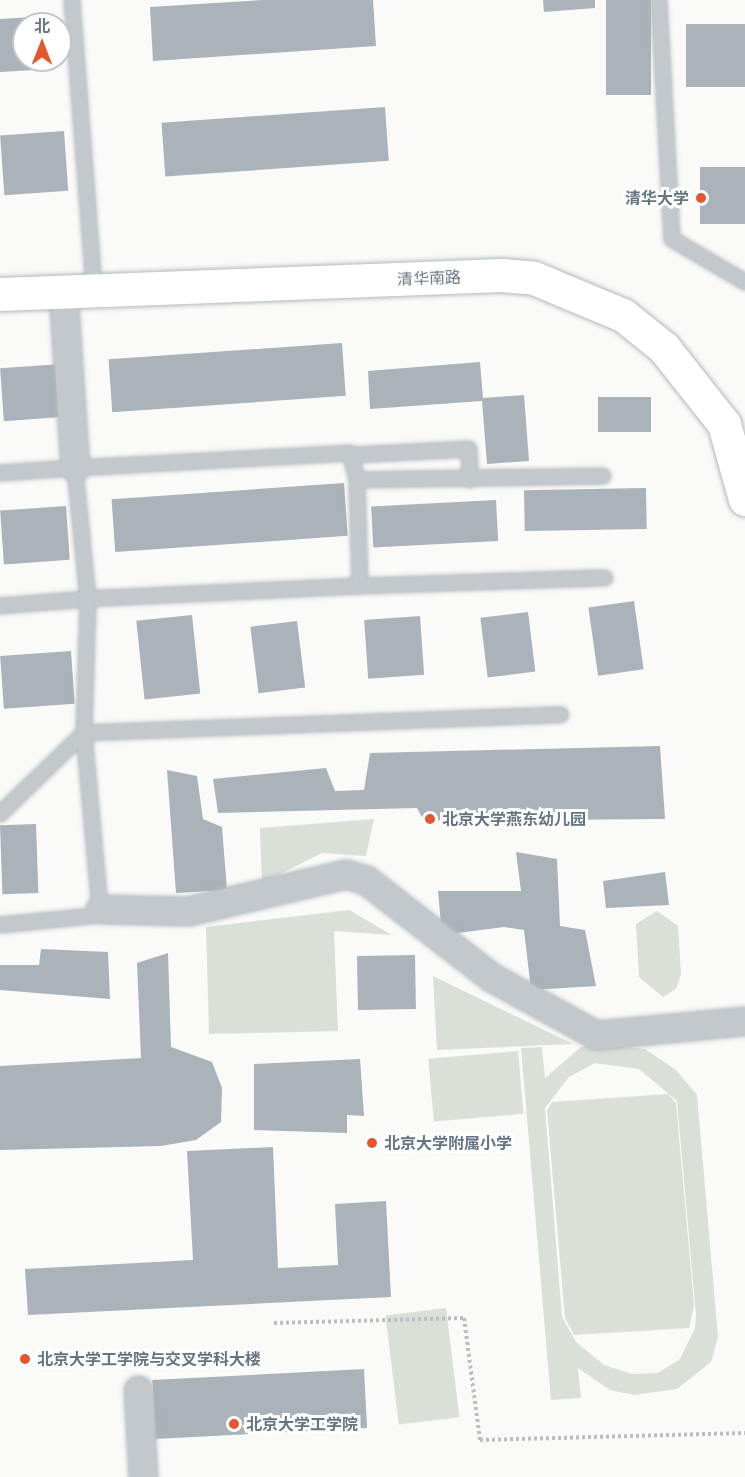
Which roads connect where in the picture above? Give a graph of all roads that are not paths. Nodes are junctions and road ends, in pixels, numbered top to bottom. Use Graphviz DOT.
graph roads {
  1 [pos="660,0"];
  2 [pos="72,1"];
  3 [pos="745,282"];
  4 [pos="78,291"];
  5 [pos="0,294"];
  6 [pos="354,455"];
  7 [pos="75,468"];
  8 [pos="0,473"];
  9 [pos="603,476"];
  10 [pos="357,480"];
  11 [pos="470,480"];
  12 [pos="745,499"];
  13 [pos="605,578"];
  14 [pos="360,586"];
  15 [pos="88,599"];
  16 [pos="0,606"];
  17 [pos="561,715"];
  18 [pos="84,733"];
  19 [pos="0,814"];
  20 [pos="100,909"];
  21 [pos="0,925"];
  22 [pos="745,1021"];
  23 [pos="138,1390"];
  24 [pos="143,1477"];
  1 -- 3 [label="lane"];
  2 -- 4 [label="lane"];
  4 -- 5 [label="street, 清华南路"];
  4 -- 7 [label="street"];
  4 -- 12 [label="street, 清华南路"];
  6 -- 7 [label="lane"];
  6 -- 10 [label="lane"];
  6 -- 11 [label="lane"];
  7 -- 8 [label="lane"];
  7 -- 15 [label="lane"];
  9 -- 11 [label="lane"];
  10 -- 11 [label="lane"];
  10 -- 14 [label="lane"];
  13 -- 14 [label="lane"];
  14 -- 15 [label="lane"];
  15 -- 16 [label="lane"];
  15 -- 18 [label="lane"];
  17 -- 18 [label="lane"];
  18 -- 19 [label="lane"];
  18 -- 20 [label="lane"];
  20 -- 21 [label="lane"];
  20 -- 22 [label="street"];
  23 -- 24 [label="street"];
}
